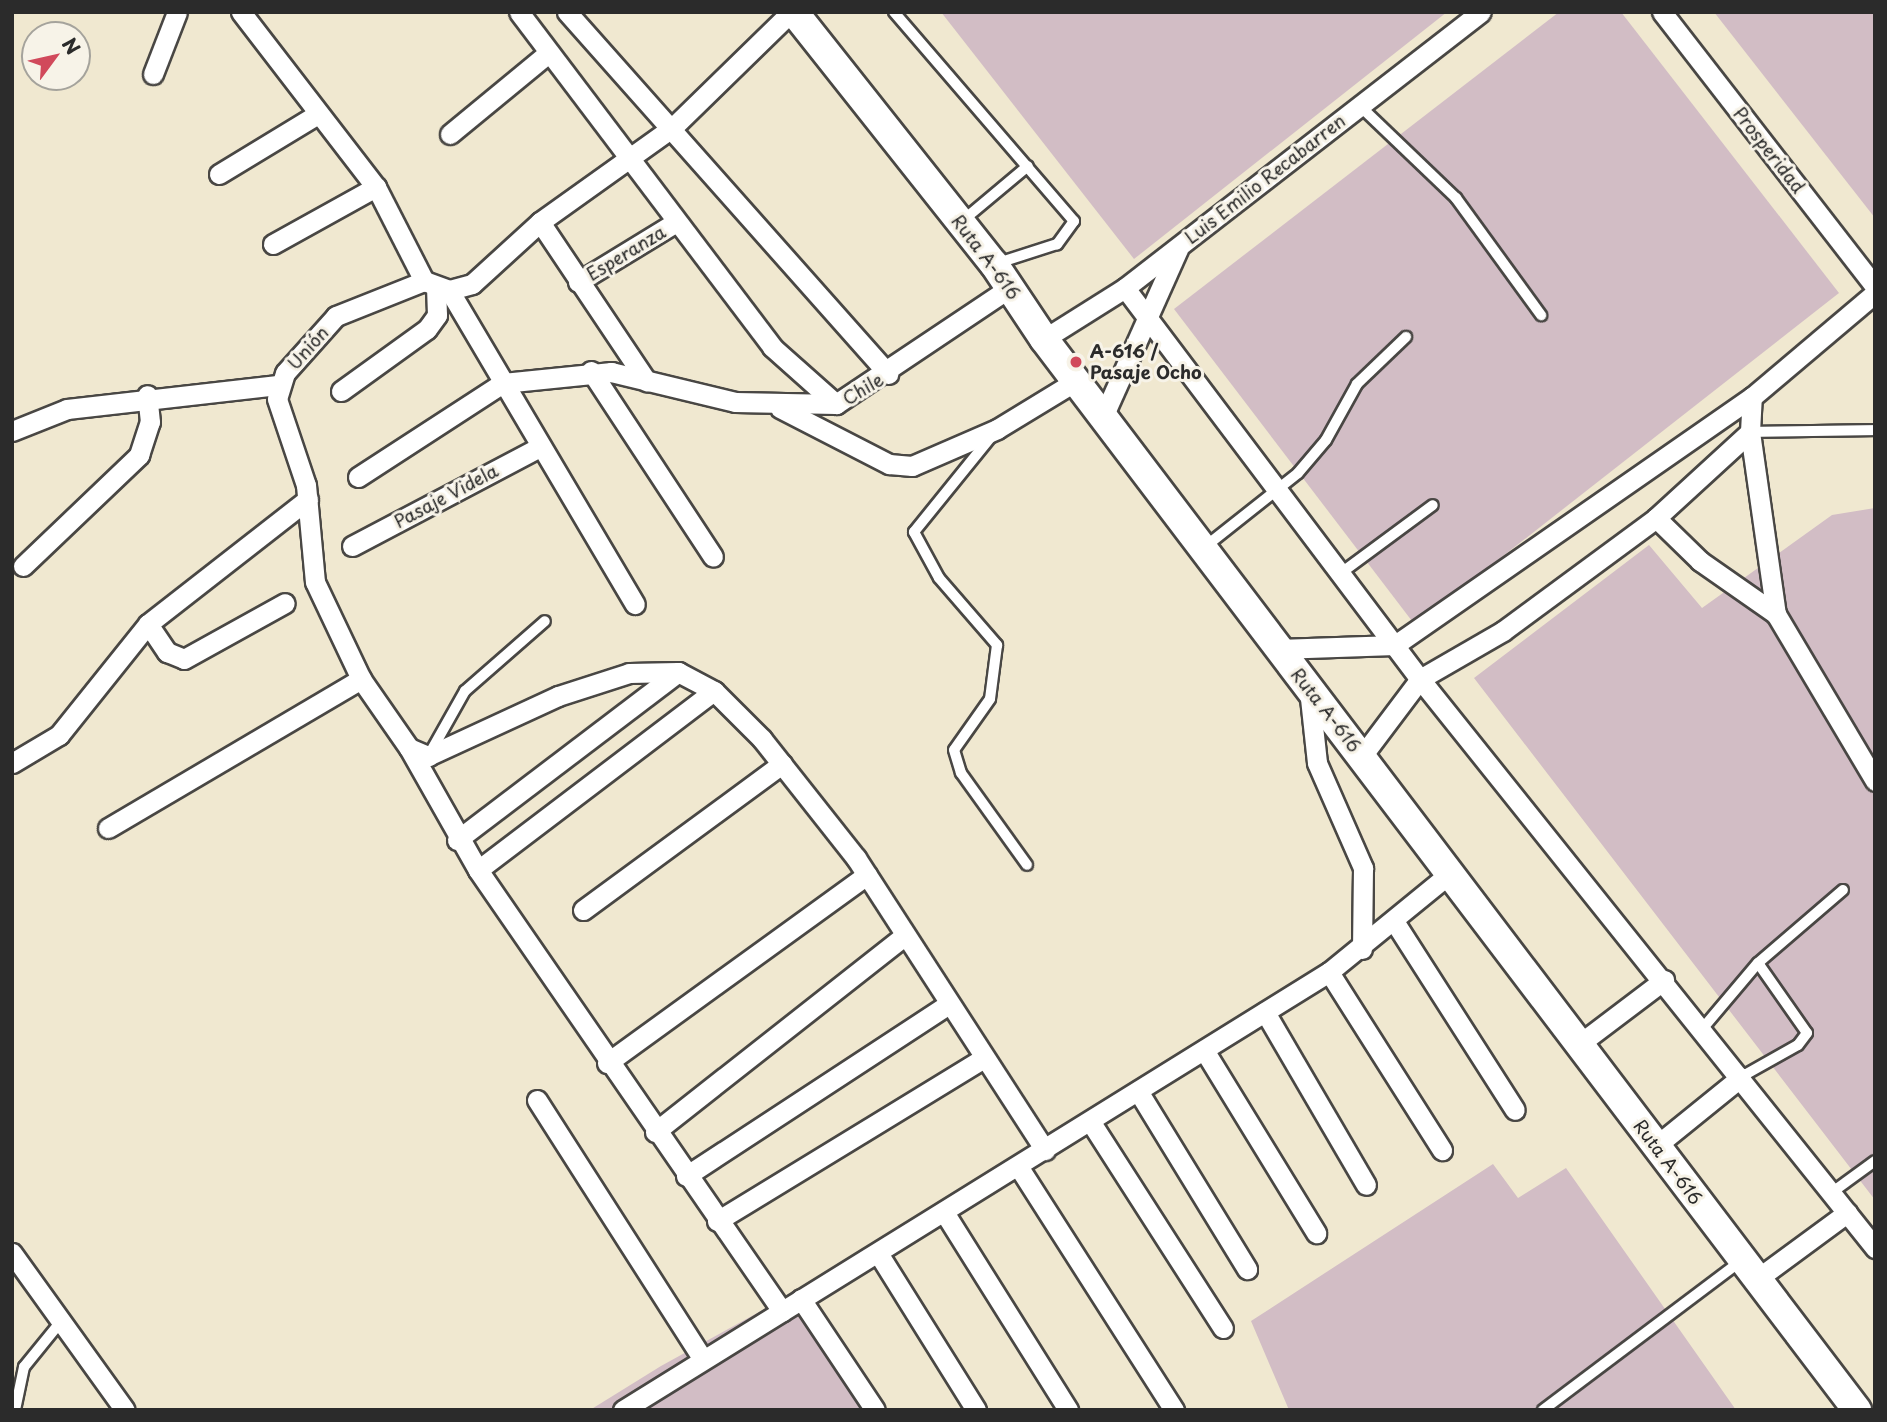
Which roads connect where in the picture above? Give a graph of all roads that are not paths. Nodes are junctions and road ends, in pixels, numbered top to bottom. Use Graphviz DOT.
graph roads {
  1 [pos="177,12"];
  2 [pos="242,12"];
  3 [pos="519,12"];
  4 [pos="567,12"];
  5 [pos="792,12"];
  6 [pos="894,12"];
  7 [pos="1481,12"];
  8 [pos="1662,12"];
  9 [pos="546,55"];
  10 [pos="153,74"];
  11 [pos="1360,106"];
  12 [pos="316,114"];
  13 [pos="673,127"];
  14 [pos="450,134"];
  15 [pos="627,161"];
  16 [pos="1028,166"];
  17 [pos="219,174"];
  18 [pos="376,187"];
  19 [pos="540,222"];
  20 [pos="961,222"];
  21 [pos="673,224"];
  22 [pos="273,243"];
  23 [pos="1180,245"];
  24 [pos="994,264"];
  25 [pos="578,282"];
  26 [pos="436,287"];
  27 [pos="1011,287"];
  28 [pos="1875,287"];
  29 [pos="1125,288"];
  30 [pos="1875,293"];
  31 [pos="1541,315"];
  32 [pos="1147,317"];
  33 [pos="1406,337"];
  34 [pos="1044,339"];
  35 [pos="601,371"];
  36 [pos="888,374"];
  37 [pos="1076,381"];
  38 [pos="647,382"];
  39 [pos="503,383"];
  40 [pos="278,385"];
  41 [pos="341,391"];
  42 [pos="147,396"];
  43 [pos="1752,397"];
  44 [pos="836,404"];
  45 [pos="776,406"];
  46 [pos="1103,417"];
  47 [pos="997,429"];
  48 [pos="1875,430"];
  49 [pos="12,431"];
  50 [pos="1750,432"];
  51 [pos="540,447"];
  52 [pos="358,477"];
  53 [pos="1276,486"];
  54 [pos="308,499"];
  55 [pos="1433,505"];
  56 [pos="1656,518"];
  57 [pos="352,546"];
  58 [pos="1203,549"];
  59 [pos="713,558"];
  60 [pos="23,566"];
  61 [pos="1341,573"];
  62 [pos="285,603"];
  63 [pos="635,604"];
  64 [pos="1776,614"];
  65 [pos="545,621"];
  66 [pos="148,624"];
  67 [pos="1395,645"];
  68 [pos="1278,649"];
  69 [pos="678,672"];
  70 [pos="361,679"];
  71 [pos="1420,679"];
  72 [pos="1309,688"];
  73 [pos="713,691"];
  74 [pos="409,748"];
  75 [pos="428,756"];
  76 [pos="1362,756"];
  77 [pos="12,763"];
  78 [pos="782,764"];
  79 [pos="1875,781"];
  80 [pos="108,828"];
  81 [pos="457,840"];
  82 [pos="1027,865"];
  83 [pos="478,870"];
  84 [pos="867,875"];
  85 [pos="1448,875"];
  86 [pos="1843,890"];
  87 [pos="583,910"];
  88 [pos="1394,921"];
  89 [pos="904,936"];
  90 [pos="1362,949"];
  91 [pos="1758,963"];
  92 [pos="1329,972"];
  93 [pos="1664,980"];
  94 [pos="949,1004"];
  95 [pos="1265,1012"];
  96 [pos="1703,1028"];
  97 [pos="1578,1045"];
  98 [pos="1204,1050"];
  99 [pos="982,1059"];
  100 [pos="607,1063"];
  101 [pos="1741,1077"];
  102 [pos="1138,1091"];
  103 [pos="537,1100"];
  104 [pos="1515,1110"];
  105 [pos="1090,1121"];
  106 [pos="654,1132"];
  107 [pos="1656,1146"];
  108 [pos="1045,1150"];
  109 [pos="1442,1150"];
  110 [pos="1875,1161"];
  111 [pos="1018,1166"];
  112 [pos="686,1176"];
  113 [pos="1366,1185"];
  114 [pos="1831,1193"];
  115 [pos="944,1212"];
  116 [pos="1847,1213"];
  117 [pos="717,1221"];
  118 [pos="1316,1233"];
  119 [pos="1875,1248"];
  120 [pos="878,1252"];
  121 [pos="12,1253"];
  122 [pos="1247,1269"];
  123 [pos="1749,1269"];
  124 [pos="801,1299"];
  125 [pos="782,1311"];
  126 [pos="63,1319"];
  127 [pos="1223,1328"];
  128 [pos="703,1360"];
  129 [pos="15,1410"];
  130 [pos="125,1410"];
  131 [pos="623,1410"];
  132 [pos="875,1410"];
  133 [pos="976,1410"];
  134 [pos="1068,1410"];
  135 [pos="1174,1410"];
  136 [pos="1543,1410"];
  137 [pos="1857,1410"];
  1 -- 10 [label="street"];
  2 -- 12 [label="street"];
  3 -- 9 [label="street"];
  4 -- 13 [label="street"];
  5 -- 13 [label="street, Unión"];
  5 -- 20 [label="main road, Ruta A-616"];
  6 -- 16 [label="lane"];
  7 -- 11 [label="street, Luis Emilio Recabarren"];
  8 -- 28 [label="street, Prosperidad"];
  9 -- 14 [label="street"];
  9 -- 15 [label="street"];
  11 -- 23 [label="street, Luis Emilio Recabarren"];
  11 -- 31 [label="lane"];
  12 -- 17 [label="street"];
  12 -- 18 [label="street"];
  13 -- 15 [label="street, Unión"];
  13 -- 36 [label="street"];
  15 -- 19 [label="street, Unión"];
  15 -- 21 [label="street"];
  16 -- 20 [label="lane"];
  16 -- 24 [label="lane"];
  18 -- 22 [label="street"];
  18 -- 26 [label="street"];
  19 -- 25 [label="street"];
  19 -- 26 [label="street, Unión"];
  20 -- 24 [label="main road, Ruta A-616"];
  21 -- 25 [label="street, Esperanza"];
  21 -- 44 [label="street"];
  23 -- 29 [label="street, Luis Emilio Recabarren"];
  23 -- 32 [label="street"];
  24 -- 27 [label="main road, Ruta A-616"];
  25 -- 38 [label="street"];
  26 -- 39 [label="street"];
  26 -- 40 [label="street, Unión"];
  26 -- 41 [label="street"];
  27 -- 34 [label="main road, Ruta A-616"];
  27 -- 36 [label="street, Chile"];
  29 -- 32 [label="street"];
  29 -- 34 [label="street, Luis Emilio Recabarren"];
  30 -- 43 [label="street"];
  32 -- 46 [label="street"];
  32 -- 53 [label="street"];
  33 -- 53 [label="lane"];
  34 -- 37 [label="main road, Ruta A-616"];
  35 -- 38 [label="street, Chile"];
  35 -- 39 [label="street"];
  35 -- 59 [label="street"];
  36 -- 44 [label="street, Chile"];
  37 -- 46 [label="main road, Ruta A-616"];
  37 -- 47 [label="street"];
  38 -- 45 [label="street, Chile"];
  39 -- 51 [label="street"];
  39 -- 52 [label="street"];
  40 -- 42 [label="street"];
  40 -- 54 [label="street, Unión"];
  42 -- 49 [label="street"];
  42 -- 60 [label="street"];
  43 -- 50 [label="street"];
  43 -- 67 [label="street"];
  44 -- 45 [label="street, Chile"];
  45 -- 47 [label="street"];
  46 -- 58 [label="main road, Ruta A-616"];
  47 -- 82 [label="lane"];
  48 -- 50 [label="lane"];
  50 -- 56 [label="street"];
  50 -- 64 [label="street"];
  51 -- 57 [label="street, Pasaje Videla"];
  51 -- 63 [label="street"];
  53 -- 58 [label="lane"];
  53 -- 61 [label="street"];
  54 -- 66 [label="street"];
  54 -- 70 [label="street, Unión"];
  55 -- 61 [label="lane"];
  56 -- 64 [label="street"];
  56 -- 71 [label="street"];
  58 -- 68 [label="main road, Ruta A-616"];
  61 -- 67 [label="street"];
  62 -- 66 [label="street"];
  64 -- 79 [label="street"];
  65 -- 75 [label="lane"];
  66 -- 77 [label="street"];
  67 -- 68 [label="street"];
  67 -- 71 [label="street"];
  68 -- 72 [label="main road, Ruta A-616"];
  69 -- 73 [label="street"];
  69 -- 75 [label="street"];
  69 -- 81 [label="street"];
  70 -- 74 [label="street, Unión"];
  70 -- 80 [label="street"];
  71 -- 76 [label="street"];
  71 -- 93 [label="street"];
  72 -- 76 [label="main road, Ruta A-616"];
  72 -- 90 [label="street"];
  73 -- 78 [label="street"];
  73 -- 83 [label="street"];
  74 -- 75 [label="street"];
  74 -- 81 [label="street, Unión"];
  76 -- 85 [label="main road, Ruta A-616"];
  78 -- 84 [label="street"];
  78 -- 87 [label="street"];
  81 -- 83 [label="street, Unión"];
  83 -- 100 [label="street, Unión"];
  84 -- 89 [label="street"];
  84 -- 100 [label="street"];
  85 -- 88 [label="street"];
  85 -- 97 [label="main road, Ruta A-616"];
  86 -- 91 [label="lane"];
  88 -- 90 [label="street"];
  88 -- 104 [label="street"];
  89 -- 94 [label="street"];
  89 -- 106 [label="street"];
  90 -- 92 [label="street"];
  91 -- 96 [label="lane"];
  91 -- 101 [label="lane"];
  92 -- 95 [label="street"];
  92 -- 109 [label="street"];
  93 -- 96 [label="street"];
  93 -- 97 [label="street"];
  94 -- 99 [label="street"];
  94 -- 112 [label="street"];
  95 -- 98 [label="street"];
  95 -- 113 [label="street"];
  96 -- 101 [label="street"];
  97 -- 107 [label="main road, Ruta A-616"];
  98 -- 102 [label="street"];
  98 -- 118 [label="street"];
  99 -- 108 [label="street"];
  99 -- 117 [label="street"];
  100 -- 106 [label="street, Unión"];
  101 -- 107 [label="street"];
  101 -- 114 [label="street"];
  102 -- 105 [label="street"];
  102 -- 122 [label="street"];
  103 -- 128 [label="street"];
  105 -- 108 [label="street"];
  105 -- 127 [label="street"];
  106 -- 112 [label="street, Unión"];
  107 -- 123 [label="main road, Ruta A-616"];
  108 -- 111 [label="street"];
  110 -- 114 [label="lane"];
  111 -- 115 [label="street"];
  111 -- 135 [label="street"];
  112 -- 117 [label="street, Unión"];
  114 -- 116 [label="street"];
  115 -- 120 [label="street"];
  115 -- 134 [label="street"];
  116 -- 119 [label="street"];
  116 -- 123 [label="street"];
  117 -- 125 [label="street, Unión"];
  120 -- 124 [label="street"];
  120 -- 133 [label="street"];
  121 -- 126 [label="street"];
  123 -- 136 [label="lane"];
  123 -- 137 [label="main road, Ruta A-616"];
  124 -- 125 [label="street"];
  124 -- 132 [label="street"];
  125 -- 128 [label="street"];
  126 -- 129 [label="lane"];
  126 -- 130 [label="street"];
  128 -- 131 [label="street"];
}
